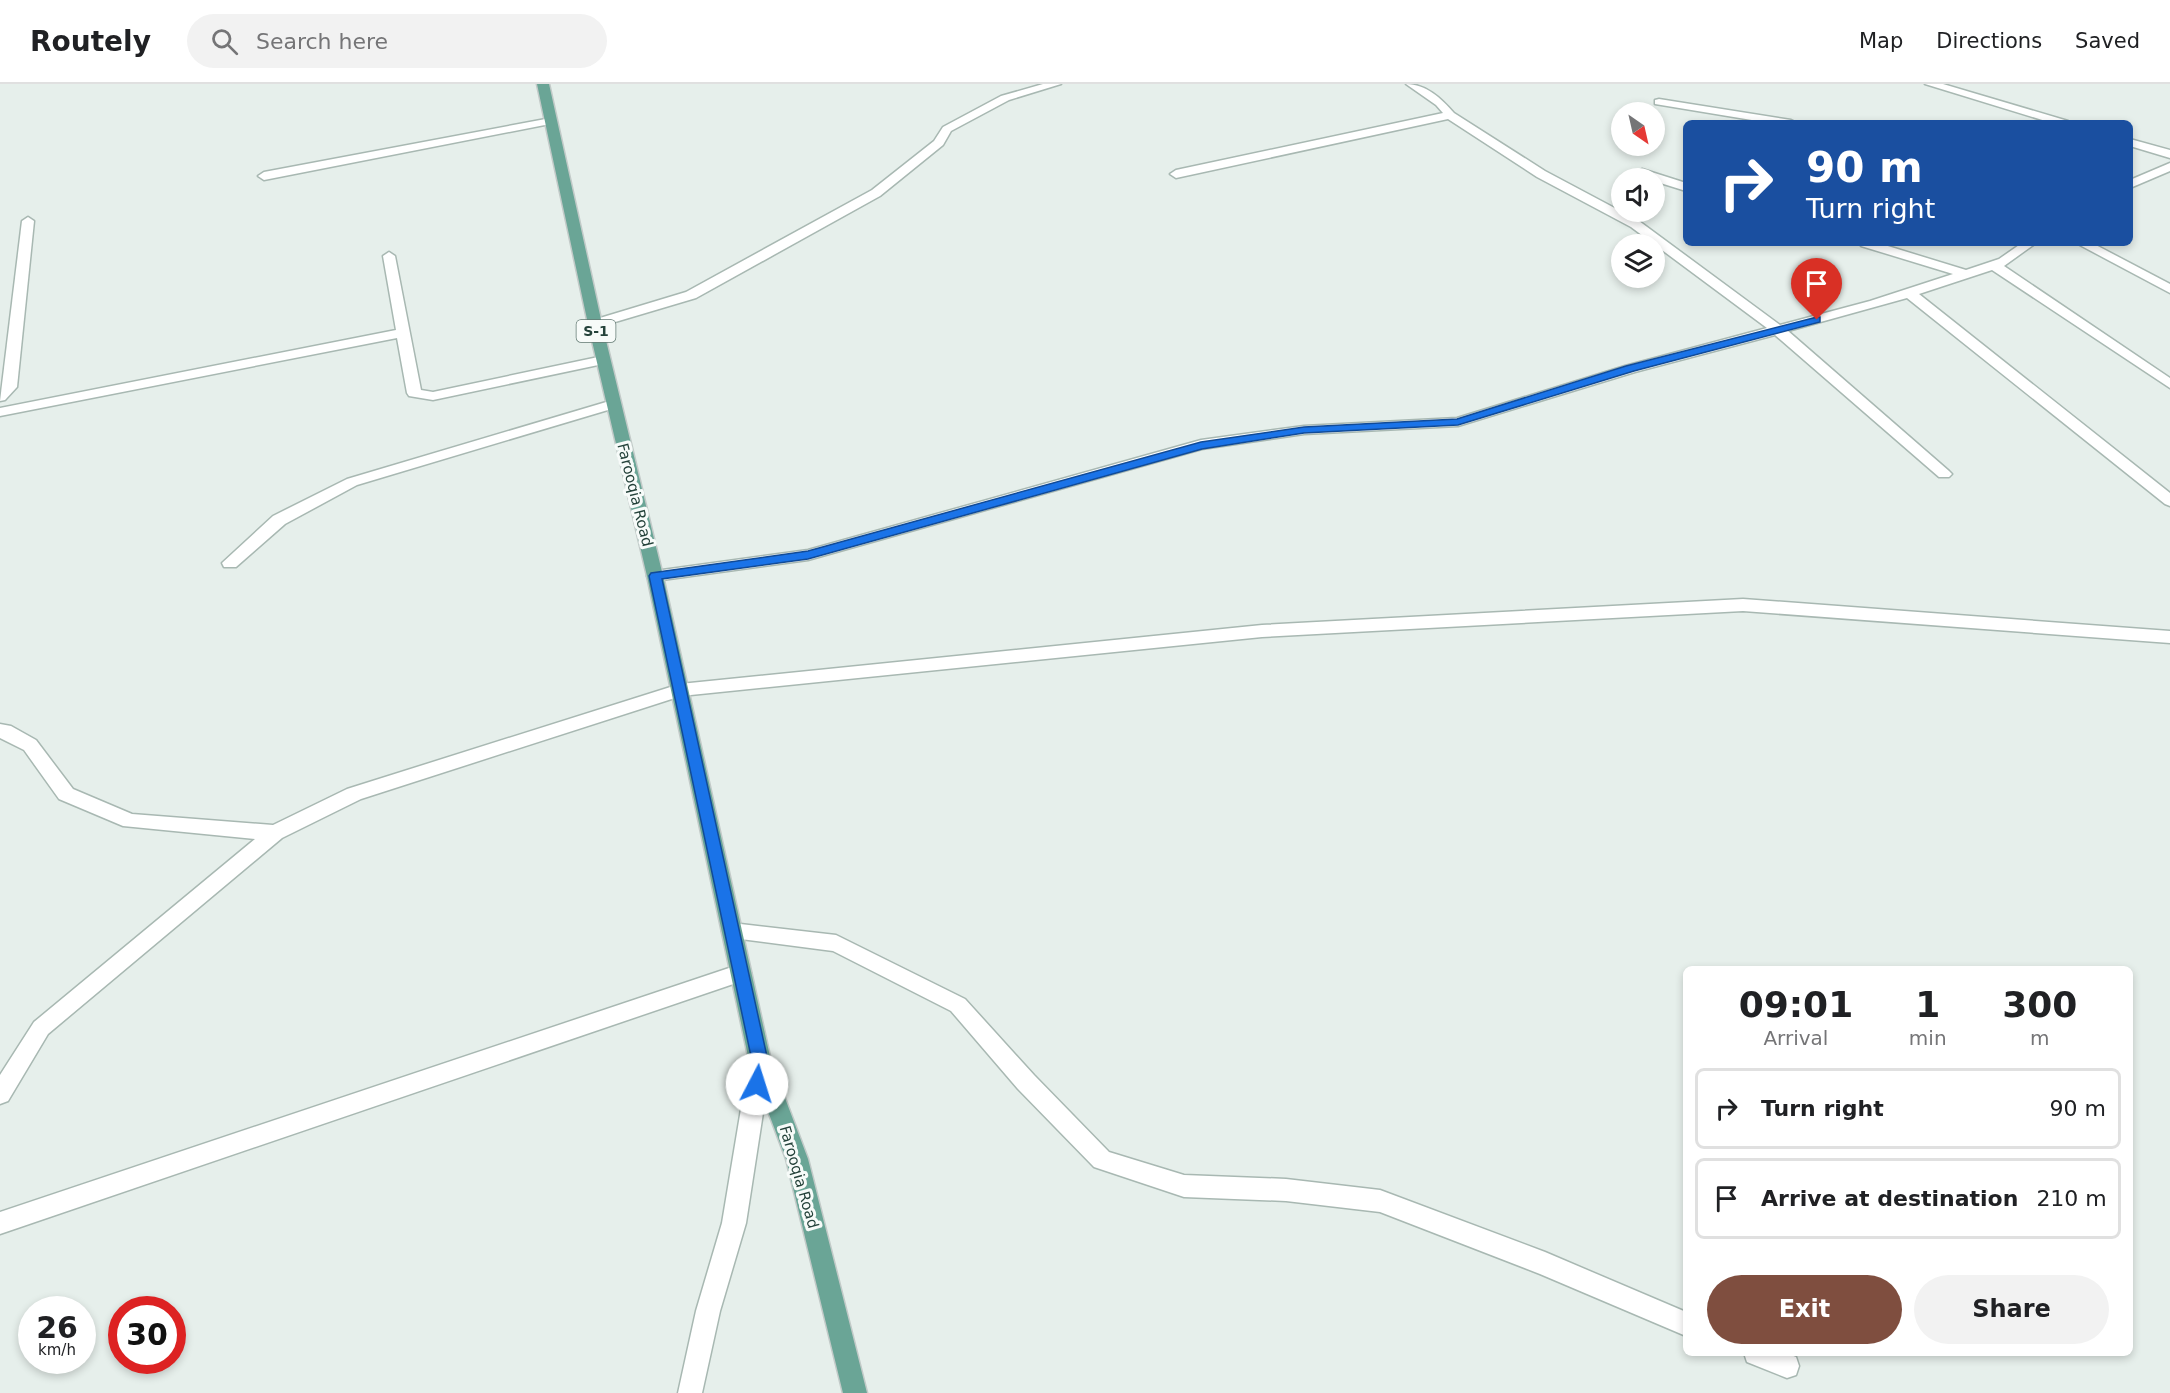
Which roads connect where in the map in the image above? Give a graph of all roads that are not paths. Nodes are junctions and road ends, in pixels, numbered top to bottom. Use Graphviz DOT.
graph roads {
  1 [pos="543,84"];
  2 [pos="1055,84"];
  3 [pos="1412,84"];
  4 [pos="1930,84"];
  5 [pos="1665,103"];
  6 [pos="1450,115"];
  7 [pos="1772,120"];
  8 [pos="2054,120"];
  9 [pos="551,122"];
  10 [pos="2133,143"];
  11 [pos="2170,154"];
  12 [pos="2170,167"];
  13 [pos="1176,174"];
  14 [pos="264,177"];
  15 [pos="1665,180"];
  16 [pos="2133,183"];
  17 [pos="1683,186"];
  18 [pos="28,221"];
  19 [pos="1875,246"];
  20 [pos="2026,246"];
  21 [pos="2088,246"];
  22 [pos="389,256"];
  23 [pos="1993,265"];
  24 [pos="1965,274"];
  25 [pos="2170,289"];
  26 [pos="1910,293"];
  27 [pos="595,324"];
  28 [pos="1778,330"];
  29 [pos="403,333"];
  30 [pos="603,360"];
  31 [pos="2170,384"];
  32 [pos="0,397"];
  33 [pos="613,404"];
  34 [pos="0,412"];
  35 [pos="1944,474"];
  36 [pos="2170,501"];
  37 [pos="230,563"];
  38 [pos="655,576"];
  39 [pos="2170,637"];
  40 [pos="680,690"];
  41 [pos="0,731"];
  42 [pos="275,833"];
  43 [pos="732,931"];
  44 [pos="741,973"];
  45 [pos="760,1061"];
  46 [pos="0,1094"];
  47 [pos="0,1223"];
  48 [pos="1683,1323"];
  49 [pos="1763,1356"];
  50 [pos="1787,1366"];
  51 [pos="690,1393"];
  52 [pos="855,1393"];
  1 -- 9 [label="main road, Farooqia Road / S-1"];
  2 -- 27 [label="street"];
  3 -- 6 [label="street"];
  4 -- 8 [label="street"];
  5 -- 7 [label="street"];
  6 -- 13 [label="street"];
  6 -- 28 [label="street"];
  9 -- 14 [label="street"];
  9 -- 27 [label="main road, Farooqia Road / S-1"];
  10 -- 11 [label="street"];
  12 -- 16 [label="street"];
  15 -- 17 [label="street"];
  18 -- 32 [label="street"];
  19 -- 24 [label="street"];
  20 -- 23 [label="street"];
  21 -- 25 [label="street"];
  22 -- 29 [label="street"];
  23 -- 24 [label="street"];
  23 -- 31 [label="street"];
  24 -- 26 [label="street"];
  26 -- 28 [label="street"];
  26 -- 36 [label="street"];
  27 -- 30 [label="main road, Farooqia Road / S-1"];
  28 -- 35 [label="street"];
  28 -- 38 [label="street"];
  29 -- 30 [label="street"];
  29 -- 34 [label="street"];
  30 -- 33 [label="main road, Farooqia Road / S-1"];
  33 -- 37 [label="street"];
  33 -- 38 [label="main road, Farooqia Road / S-1"];
  38 -- 40 [label="main road, Farooqia Road / S-1"];
  39 -- 40 [label="street"];
  40 -- 42 [label="street"];
  40 -- 43 [label="main road, Farooqia Road / S-1"];
  41 -- 42 [label="street"];
  42 -- 46 [label="street"];
  43 -- 44 [label="main road, Farooqia Road / S-1"];
  43 -- 48 [label="street"];
  44 -- 45 [label="main road, Farooqia Road / S-1"];
  44 -- 47 [label="street"];
  45 -- 51 [label="street"];
  45 -- 52 [label="main road, Farooqia Road / S-1"];
  49 -- 50 [label="street"];
}
